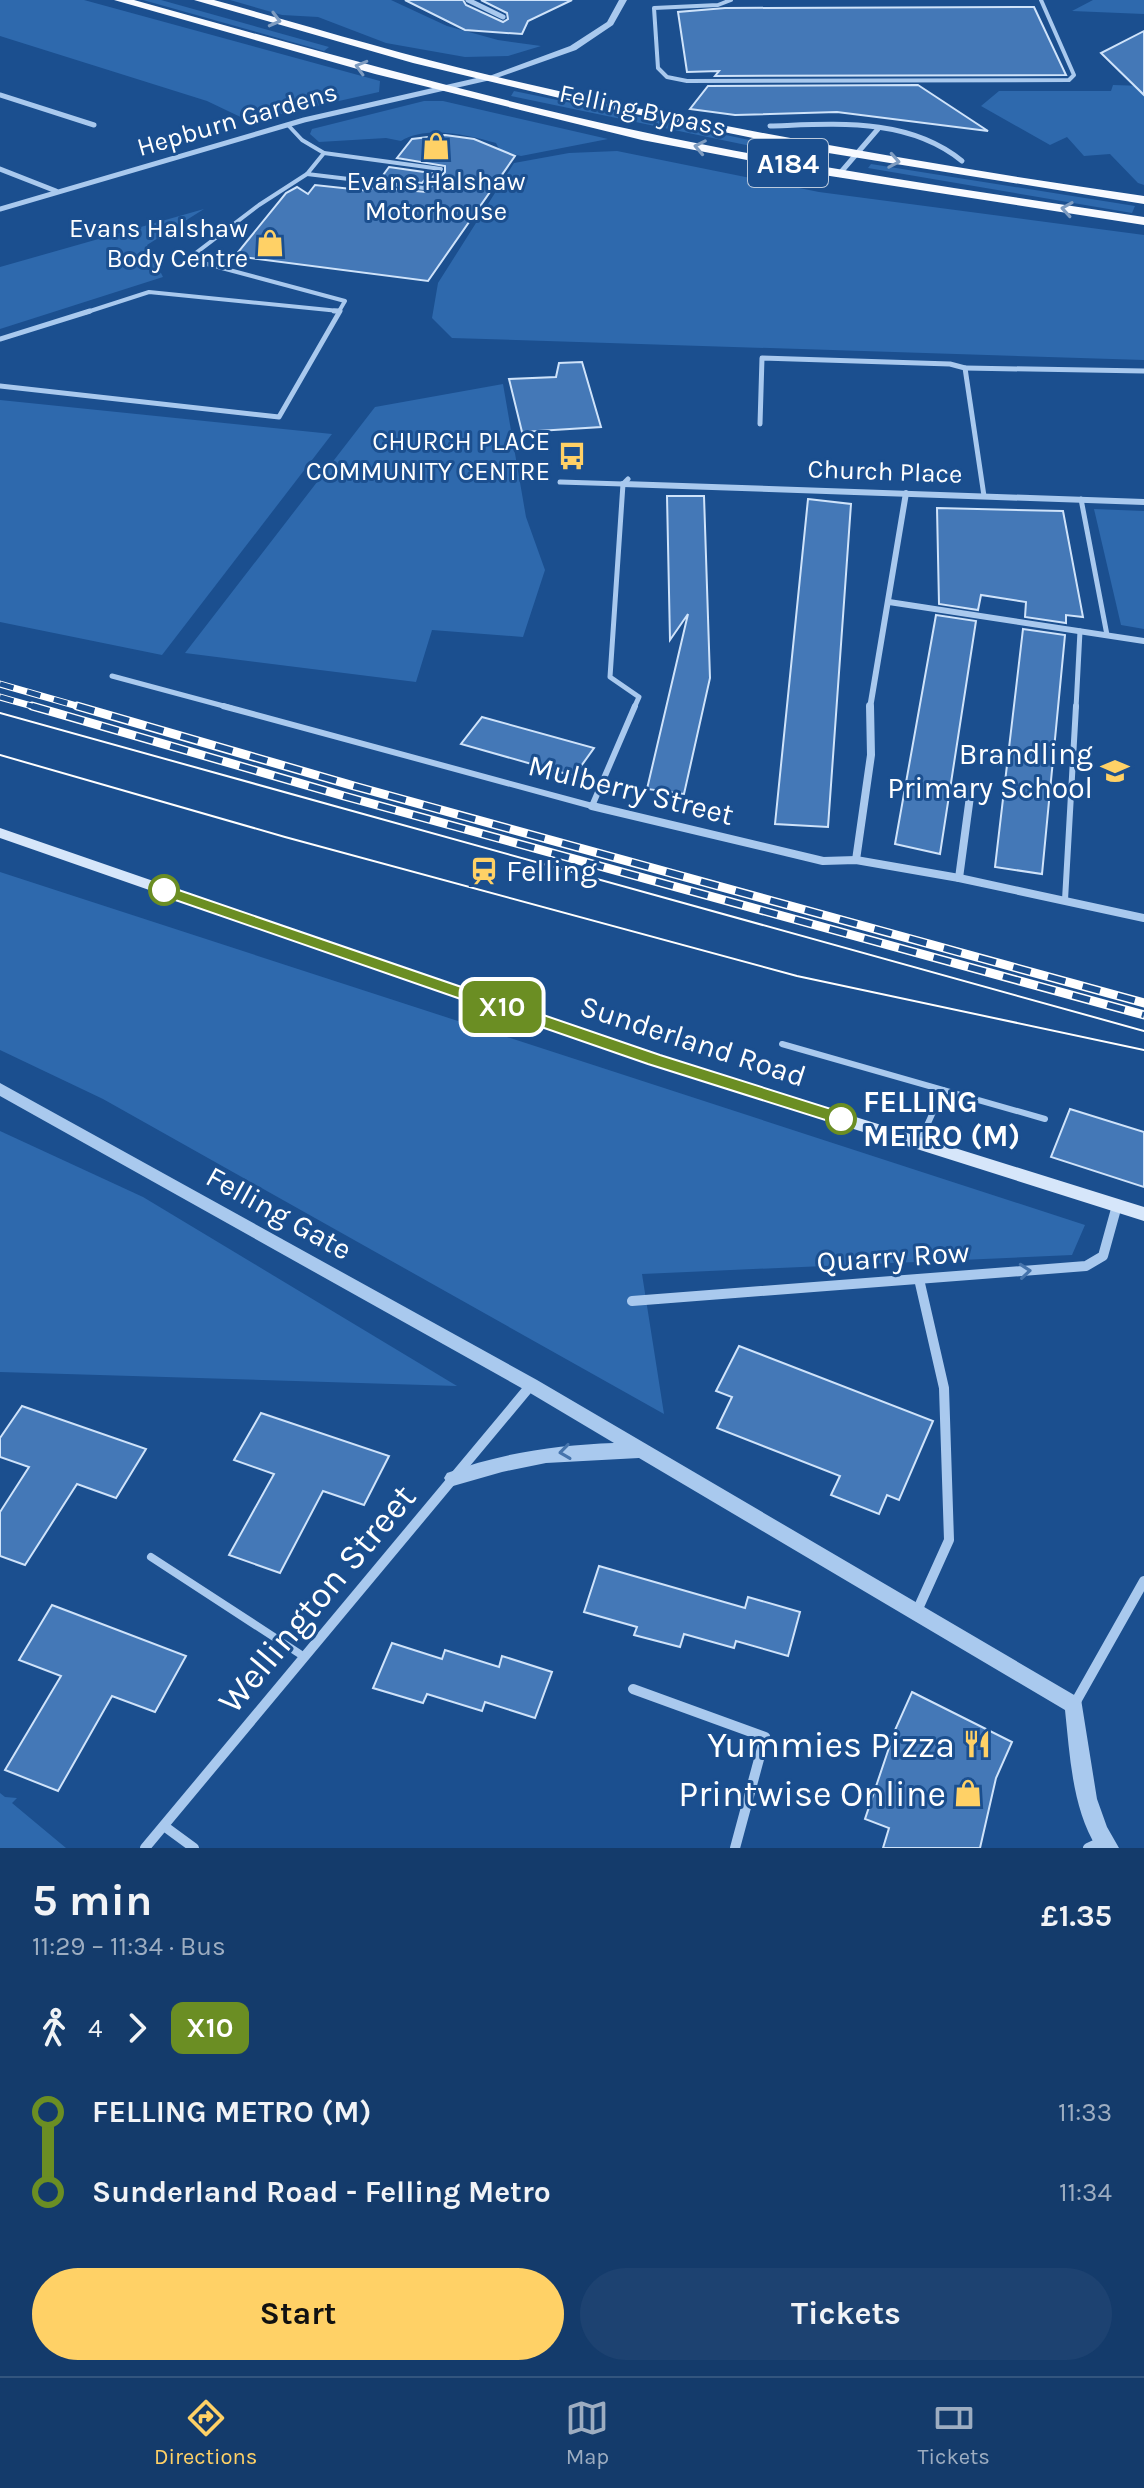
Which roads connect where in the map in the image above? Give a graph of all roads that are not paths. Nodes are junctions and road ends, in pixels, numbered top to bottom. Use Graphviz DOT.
graph roads {
  1 [pos="120,0"];
  2 [pos="200,0"];
  3 [pos="468,0"];
  4 [pos="623,0"];
  5 [pos="731,0"];
  6 [pos="1041,0"];
  7 [pos="503,17"];
  8 [pos="488,78"];
  9 [pos="436,88"];
  10 [pos="0,95"];
  11 [pos="94,125"];
  12 [pos="288,125"];
  13 [pos="770,126"];
  14 [pos="878,129"];
  15 [pos="324,153"];
  16 [pos="856,155"];
  17 [pos="962,161"];
  18 [pos="0,169"];
  19 [pos="841,172"];
  20 [pos="307,174"];
  21 [pos="57,192"];
  22 [pos="1144,200"];
  23 [pos="0,209"];
  24 [pos="1144,221"];
  25 [pos="339,311"];
  26 [pos="0,339"];
  27 [pos="965,368"];
  28 [pos="1144,371"];
  29 [pos="0,386"];
  30 [pos="760,424"];
  31 [pos="626,481"];
  32 [pos="560,482"];
  33 [pos="906,493"];
  34 [pos="984,496"];
  35 [pos="1081,499"];
  36 [pos="1144,502"];
  37 [pos="889,602"];
  38 [pos="1080,631"];
  39 [pos="1107,635"];
  40 [pos="1144,641"];
  41 [pos="112,676"];
  42 [pos="971,789"];
  43 [pos="592,806"];
  44 [pos="0,833"];
  45 [pos="856,860"];
  46 [pos="959,878"];
  47 [pos="1065,900"];
  48 [pos="1144,918"];
  49 [pos="782,1044"];
  50 [pos="0,1089"];
  51 [pos="943,1090"];
  52 [pos="1045,1119"];
  53 [pos="919,1143"];
  54 [pos="1117,1205"];
  55 [pos="1144,1214"];
  56 [pos="919,1279"];
  57 [pos="632,1301"];
  58 [pos="531,1385"];
  59 [pos="643,1450"];
  60 [pos="453,1478"];
  61 [pos="151,1557"];
  62 [pos="1144,1581"];
  63 [pos="917,1611"];
  64 [pos="303,1656"];
  65 [pos="633,1689"];
  66 [pos="1074,1705"];
  67 [pos="164,1826"];
  68 [pos="1100,1846"];
  69 [pos="145,1848"];
  70 [pos="194,1848"];
  71 [pos="735,1848"];
  9 -- 1 [label="highway, A184, one-way"];
  2 -- 8 [label="highway, A184, one-way"];
  3 -- 7 [label="street"];
  4 -- 8 [label="street"];
  5 -- 6 [label="lane"];
  8 -- 9 [label="street, Hepburn Gardens"];
  8 -- 16 [label="highway, Felling Bypass / A184"];
  9 -- 12 [label="street, Hepburn Gardens"];
  19 -- 9 [label="highway, Felling Bypass / A184, one-way"];
  10 -- 11 [label="street"];
  12 -- 15 [label="lane"];
  12 -- 21 [label="street, Hepburn Gardens"];
  13 -- 14 [label="street"];
  14 -- 16 [label="street"];
  14 -- 17 [label="street"];
  15 -- 20 [label="lane"];
  15 -- 20 [label="lane"];
  16 -- 19 [label="street, A184"];
  16 -- 22 [label="highway, Felling Bypass / A184, one-way"];
  18 -- 21 [label="street"];
  24 -- 19 [label="highway, Felling Bypass / A184, one-way"];
  20 -- 25 [label="lane"];
  21 -- 23 [label="street, Hepburn Gardens"];
  25 -- 26 [label="lane"];
  25 -- 29 [label="lane"];
  27 -- 28 [label="lane"];
  27 -- 30 [label="lane"];
  27 -- 34 [label="lane"];
  31 -- 32 [label="lane"];
  31 -- 33 [label="street, Church Place"];
  31 -- 43 [label="lane"];
  33 -- 34 [label="street, Church Place"];
  33 -- 37 [label="street"];
  34 -- 35 [label="street, Church Place"];
  35 -- 36 [label="street, Church Place"];
  35 -- 39 [label="lane"];
  37 -- 38 [label="street"];
  37 -- 45 [label="street"];
  38 -- 39 [label="street"];
  38 -- 47 [label="lane"];
  39 -- 40 [label="street"];
  41 -- 43 [label="lane, Mulberry Street"];
  42 -- 46 [label="street"];
  43 -- 45 [label="street, Mulberry Street"];
  44 -- 53 [label="main road, Sunderland Road"];
  45 -- 46 [label="street, Mulberry Street"];
  46 -- 47 [label="street, Mulberry Street"];
  47 -- 48 [label="street, Mulberry Street"];
  49 -- 51 [label="lane"];
  50 -- 58 [label="street, Felling Gate"];
  51 -- 52 [label="lane"];
  51 -- 53 [label="lane"];
  53 -- 54 [label="main road, Sunderland Road"];
  54 -- 55 [label="main road, Sunderland Road"];
  56 -- 54 [label="street, Quarry Row, one-way"];
  56 -- 57 [label="street, Quarry Row"];
  56 -- 63 [label="street"];
  58 -- 59 [label="street, Felling Gate"];
  58 -- 60 [label="street, Wellington Street"];
  59 -- 60 [label="street, one-way"];
  59 -- 63 [label="street, Felling Gate"];
  60 -- 64 [label="street, Wellington Street"];
  61 -- 64 [label="lane"];
  62 -- 66 [label="street"];
  63 -- 66 [label="street, Felling Gate"];
  64 -- 67 [label="street, Wellington Street"];
  65 -- 71 [label="street"];
  66 -- 68 [label="street"];
  67 -- 69 [label="street, Wellington Street"];
  67 -- 70 [label="street"];
}
